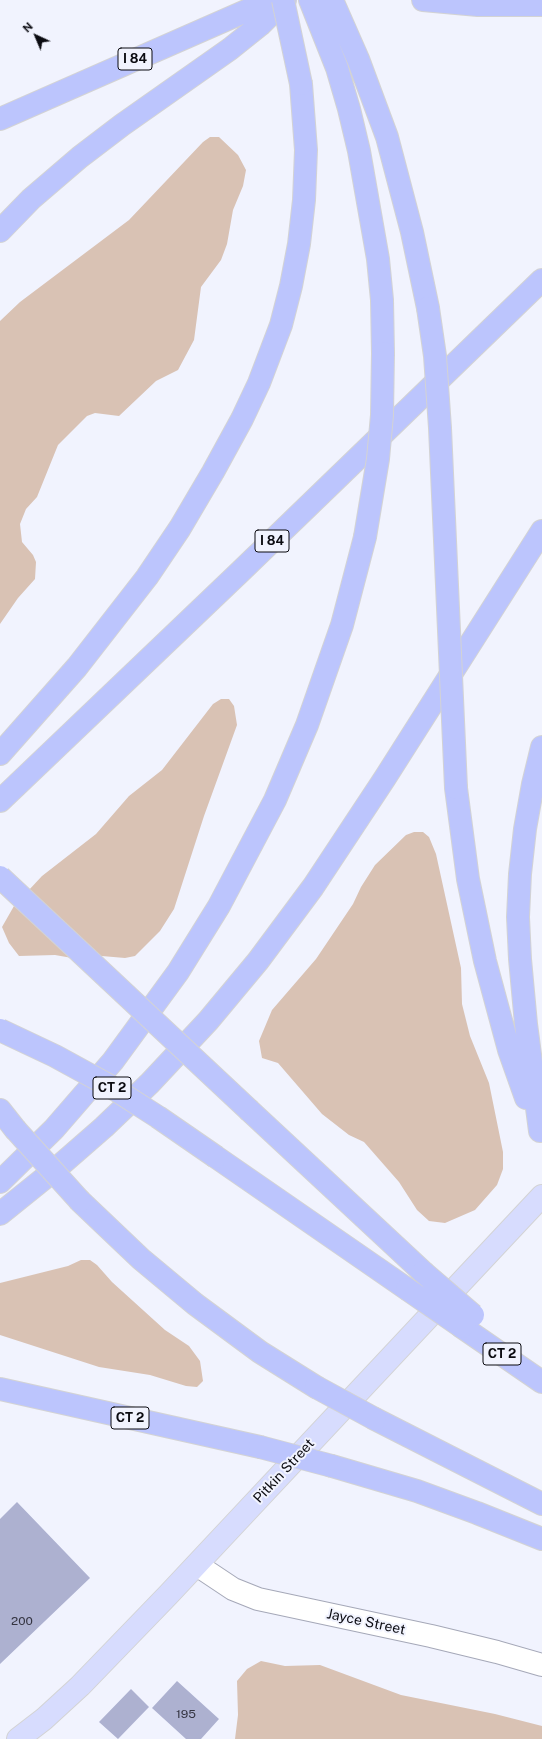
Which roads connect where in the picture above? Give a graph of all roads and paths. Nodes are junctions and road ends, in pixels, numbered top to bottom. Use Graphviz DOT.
graph roads {
  1 [pos="271,0"];
  2 [pos="284,0"];
  3 [pos="310,0"];
  4 [pos="332,0"];
  5 [pos="423,0"];
  6 [pos="542,5"];
  7 [pos="0,119"];
  8 [pos="0,231"];
  9 [pos="542,280"];
  10 [pos="542,531"];
  11 [pos="542,747"];
  12 [pos="0,754"];
  13 [pos="0,801"];
  14 [pos="0,877"];
  15 [pos="0,1030"];
  16 [pos="0,1110"];
  17 [pos="541,1133"];
  18 [pos="0,1182"];
  19 [pos="542,1196"];
  20 [pos="0,1214"];
  21 [pos="467,1321"];
  22 [pos="542,1374"];
  23 [pos="542,1382"];
  24 [pos="0,1389"];
  25 [pos="542,1504"];
  26 [pos="542,1539"];
  27 [pos="197,1564"];
  28 [pos="542,1665"];
  29 [pos="18,1739"];
  1 -- 7 [label="highway, I 84"];
  2 -- 8 [label="highway"];
  2 -- 12 [label="highway, bridge"];
  3 -- 18 [label="highway, bridge"];
  4 -- 17 [label="highway, bridge"];
  5 -- 6 [label="highway"];
  9 -- 13 [label="highway, I 84"];
  10 -- 20 [label="highway"];
  11 -- 17 [label="highway"];
  14 -- 21 [label="highway, bridge"];
  15 -- 21 [label="highway, CT 2, bridge"];
  16 -- 25 [label="highway, bridge"];
  19 -- 27 [label="main road, Pitkin Street"];
  21 -- 22 [label="highway"];
  21 -- 23 [label="highway, CT 2"];
  24 -- 26 [label="highway, CT 2, bridge"];
  27 -- 28 [label="street, Jayce Street"];
  27 -- 29 [label="main road, Pitkin Street"];
}
